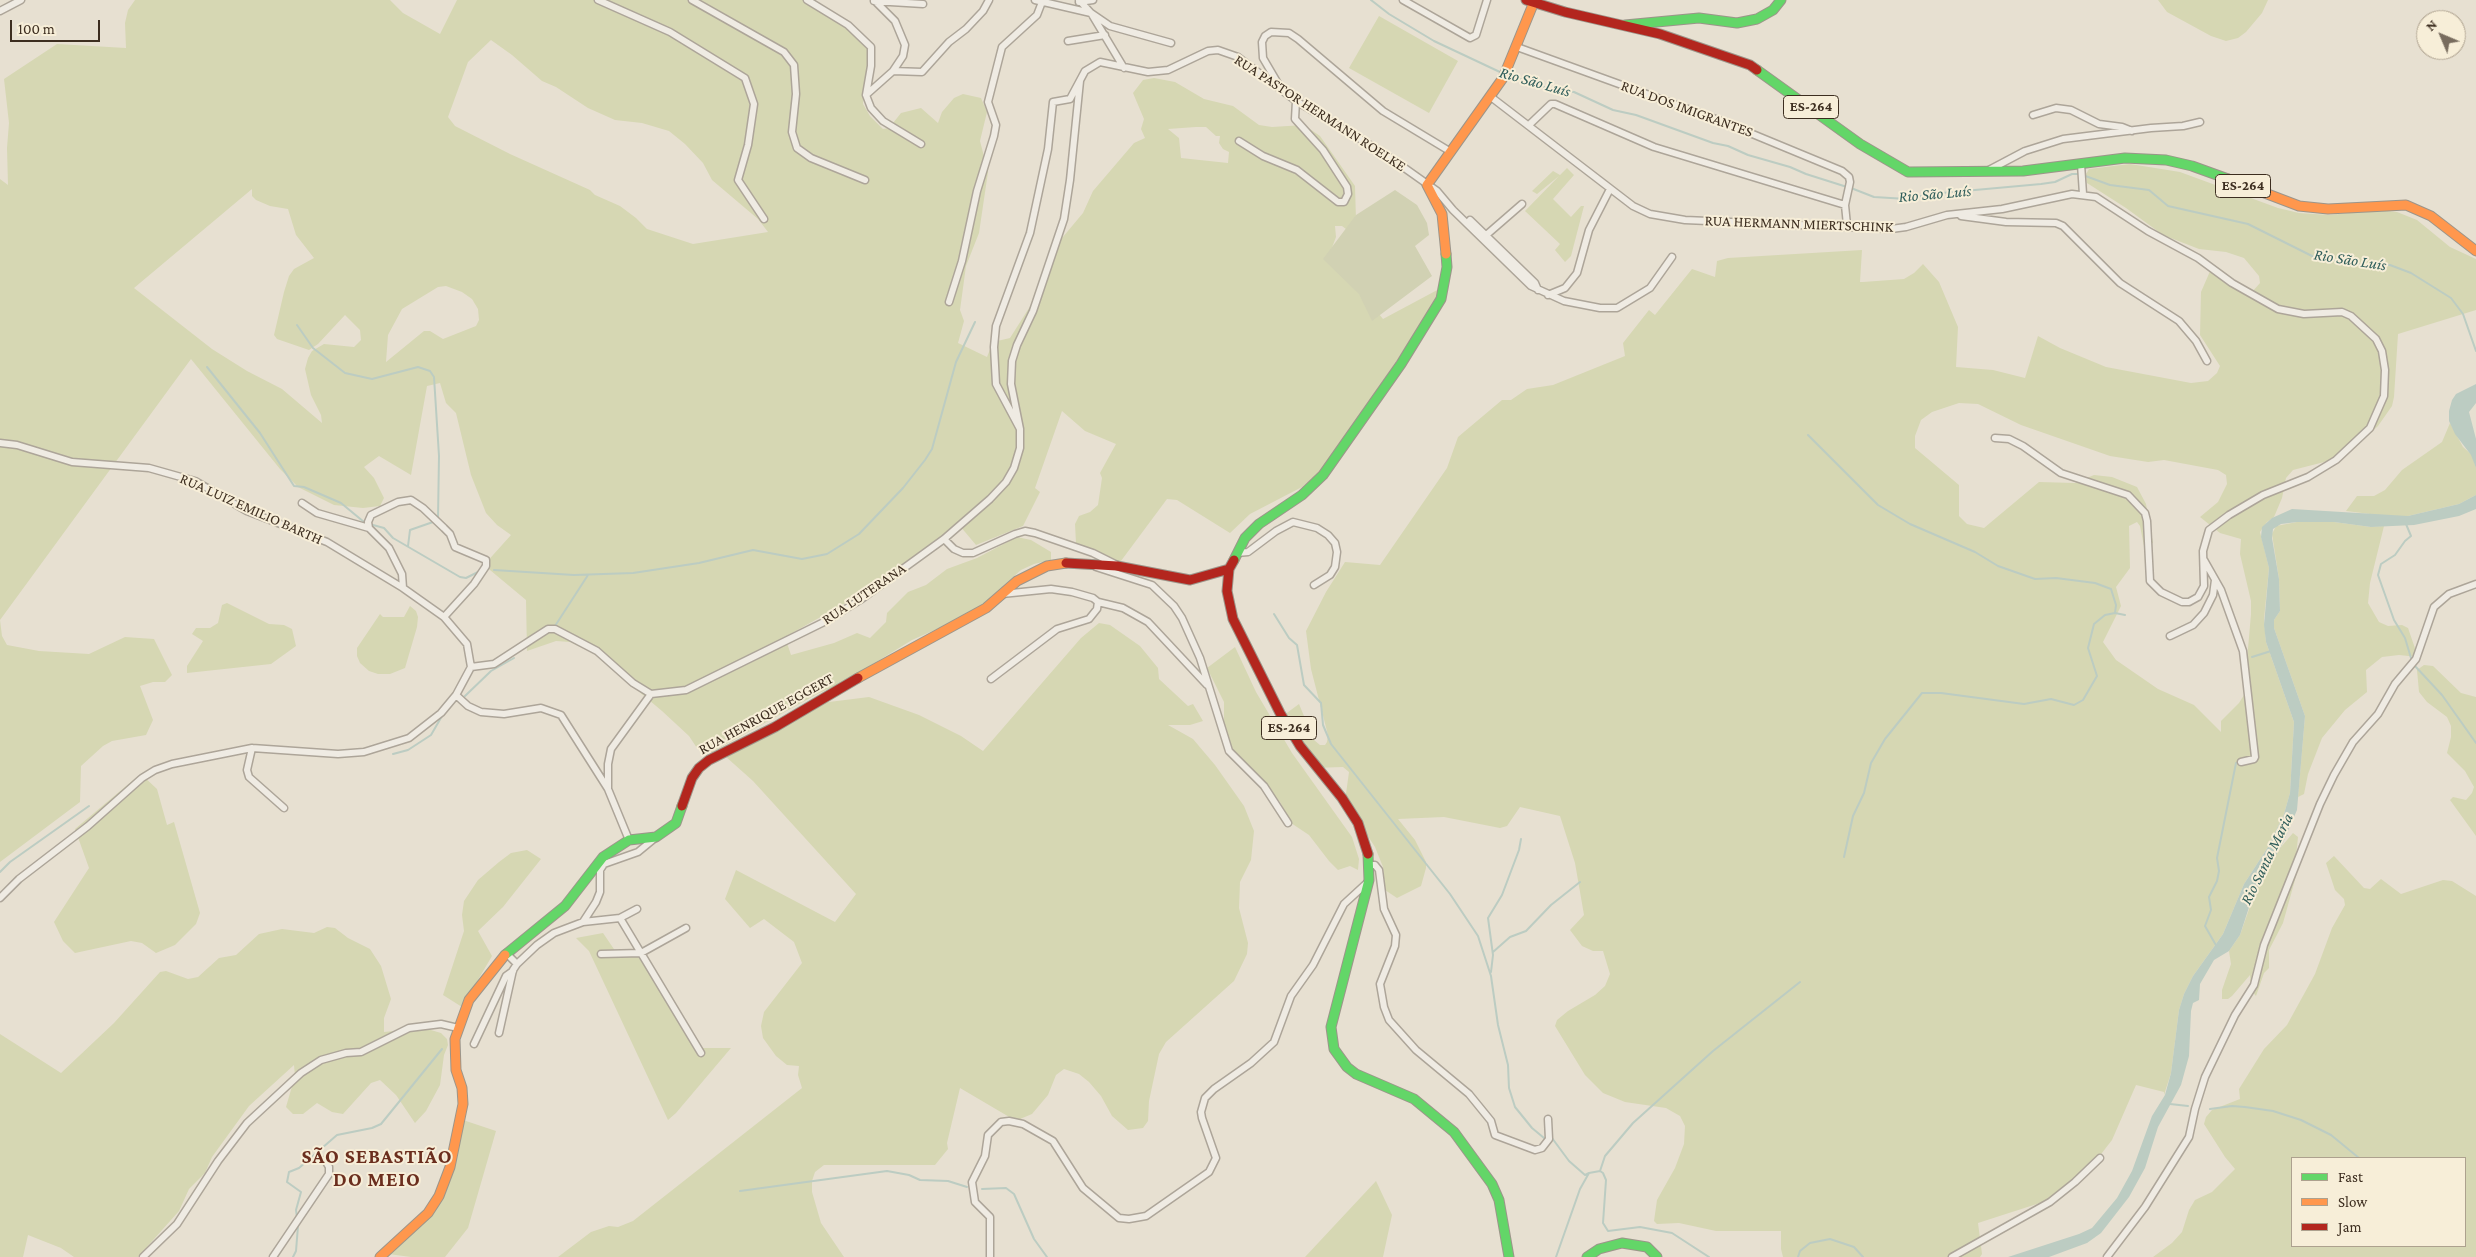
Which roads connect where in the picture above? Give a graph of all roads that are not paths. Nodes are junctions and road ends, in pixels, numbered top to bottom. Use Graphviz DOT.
graph roads {
  1 [pos="21,0"];
  2 [pos="598,0"];
  3 [pos="692,0"];
  4 [pos="807,0"];
  5 [pos="874,0"];
  6 [pos="989,0"];
  7 [pos="1035,0"];
  8 [pos="1092,0"];
  9 [pos="1403,0"];
  10 [pos="1486,0"];
  11 [pos="1531,0"];
  12 [pos="1781,0"];
  13 [pos="1079,1"];
  14 [pos="1042,2"];
  15 [pos="923,4"];
  16 [pos="0,11"];
  17 [pos="1091,13"];
  18 [pos="1624,25"];
  19 [pos="1105,35"];
  20 [pos="1068,41"];
  21 [pos="1170,43"];
  22 [pos="1517,47"];
  23 [pos="1124,68"];
  24 [pos="892,71"];
  25 [pos="1080,78"];
  26 [pos="1281,90"];
  27 [pos="866,94"];
  28 [pos="1491,97"];
  29 [pos="1296,100"];
  30 [pos="2033,115"];
  31 [pos="2200,122"];
  32 [pos="1529,124"];
  33 [pos="2132,131"];
  34 [pos="1239,141"];
  35 [pos="921,144"];
  36 [pos="1450,152"];
  37 [pos="2082,167"];
  38 [pos="1993,170"];
  39 [pos="865,180"];
  40 [pos="1427,185"];
  41 [pos="1610,188"];
  42 [pos="2083,194"];
  43 [pos="1522,204"];
  44 [pos="1845,205"];
  45 [pos="1950,215"];
  46 [pos="764,219"];
  47 [pos="1847,225"];
  48 [pos="1485,237"];
  49 [pos="2476,251"];
  50 [pos="1672,257"];
  51 [pos="1548,295"];
  52 [pos="949,302"];
  53 [pos="2207,360"];
  54 [pos="1020,429"];
  55 [pos="1995,438"];
  56 [pos="0,443"];
  57 [pos="302,503"];
  58 [pos="369,528"];
  59 [pos="944,539"];
  60 [pos="1235,553"];
  61 [pos="2203,559"];
  62 [pos="1085,563"];
  63 [pos="1117,566"];
  64 [pos="1229,569"];
  65 [pos="2215,578"];
  66 [pos="2476,584"];
  67 [pos="1314,585"];
  68 [pos="403,588"];
  69 [pos="1002,594"];
  70 [pos="1098,602"];
  71 [pos="444,617"];
  72 [pos="2170,636"];
  73 [pos="471,667"];
  74 [pos="991,679"];
  75 [pos="1208,687"];
  76 [pos="652,694"];
  77 [pos="456,695"];
  78 [pos="252,748"];
  79 [pos="2241,762"];
  80 [pos="608,789"];
  81 [pos="284,808"];
  82 [pos="1288,823"];
  83 [pos="656,837"];
  84 [pos="629,840"];
  85 [pos="1370,864"];
  86 [pos="1370,880"];
  87 [pos="0,898"];
  88 [pos="637,909"];
  89 [pos="620,918"];
  90 [pos="583,922"];
  91 [pos="686,928"];
  92 [pos="641,952"];
  93 [pos="506,953"];
  94 [pos="602,954"];
  95 [pos="515,967"];
  96 [pos="458,1028"];
  97 [pos="499,1033"];
  98 [pos="474,1044"];
  99 [pos="701,1054"];
  100 [pos="1548,1119"];
  101 [pos="2100,1158"];
  102 [pos="325,1160"];
  103 [pos="383,1254"];
  104 [pos="144,1257"];
  105 [pos="273,1257"];
  106 [pos="373,1257"];
  107 [pos="990,1257"];
  108 [pos="1509,1257"];
  109 [pos="1587,1257"];
  110 [pos="1657,1257"];
  111 [pos="1952,1257"];
  112 [pos="2107,1257"];
  1 -- 16 [label="street"];
  2 -- 46 [label="street"];
  3 -- 39 [label="street"];
  4 -- 27 [label="street"];
  5 -- 15 [label="street"];
  5 -- 24 [label="street"];
  6 -- 24 [label="street"];
  7 -- 14 [label="street"];
  8 -- 13 [label="street"];
  9 -- 10 [label="street"];
  11 -- 18 [label="main road, ES-264"];
  11 -- 22 [label="main road, ES-264"];
  12 -- 18 [label="main road"];
  13 -- 17 [label="street"];
  14 -- 17 [label="street"];
  14 -- 52 [label="street"];
  17 -- 19 [label="street"];
  17 -- 21 [label="street"];
  18 -- 38 [label="main road, ES-264"];
  19 -- 20 [label="street"];
  19 -- 23 [label="street"];
  22 -- 28 [label="main road, ES-264"];
  22 -- 44 [label="street, RUA DOS IMIGRANTES"];
  23 -- 25 [label="street, RUA PASTOR HERMANN ROELKE"];
  23 -- 26 [label="street, RUA PASTOR HERMANN ROELKE"];
  24 -- 27 [label="street"];
  25 -- 54 [label="street, RUA LUTERANA"];
  25 -- 54 [label="street"];
  26 -- 29 [label="street, RUA PASTOR HERMANN ROELKE"];
  26 -- 36 [label="street"];
  27 -- 35 [label="street"];
  28 -- 32 [label="street, RUA HERMANN MIERTSCHINK"];
  28 -- 36 [label="main road, ES-264"];
  29 -- 34 [label="street"];
  29 -- 40 [label="street, RUA PASTOR HERMANN ROELKE"];
  30 -- 33 [label="street"];
  31 -- 33 [label="street"];
  32 -- 41 [label="street, RUA HERMANN MIERTSCHINK"];
  32 -- 44 [label="street"];
  33 -- 38 [label="street"];
  36 -- 40 [label="main road, ES-264"];
  37 -- 38 [label="main road, ES-264"];
  37 -- 42 [label="street"];
  37 -- 49 [label="main road, ES-264"];
  40 -- 48 [label="street, RUA PASTOR HERMANN ROELKE"];
  40 -- 60 [label="main road, ES-264"];
  41 -- 47 [label="street, RUA HERMANN MIERTSCHINK"];
  41 -- 51 [label="street"];
  42 -- 45 [label="street, RUA HERMANN MIERTSCHINK"];
  42 -- 61 [label="street, RUA HERMANN MIERTSCHINK"];
  43 -- 48 [label="street"];
  44 -- 47 [label="street"];
  45 -- 47 [label="street, RUA HERMANN MIERTSCHINK"];
  45 -- 53 [label="street"];
  48 -- 51 [label="street, RUA PASTOR HERMANN ROELKE"];
  50 -- 51 [label="street"];
  54 -- 59 [label="street, RUA LUTERANA"];
  55 -- 61 [label="street, RUA HERMANN MIERTSCHINK"];
  56 -- 68 [label="street, RUA LUIZ EMILIO BARTH"];
  57 -- 58 [label="street"];
  58 -- 68 [label="street"];
  58 -- 71 [label="street"];
  59 -- 63 [label="street"];
  59 -- 76 [label="street, RUA LUTERANA"];
  60 -- 64 [label="main road, ES-264"];
  60 -- 67 [label="street"];
  61 -- 65 [label="street"];
  62 -- 63 [label="main road, RUA HENRIQUE EGGERT"];
  62 -- 69 [label="main road, RUA HENRIQUE EGGERT"];
  62 -- 75 [label="street"];
  63 -- 64 [label="main road, RUA HENRIQUE EGGERT"];
  64 -- 85 [label="main road, ES-264"];
  65 -- 72 [label="street"];
  65 -- 79 [label="street"];
  66 -- 112 [label="street"];
  68 -- 71 [label="street, RUA LUIZ EMILIO BARTH"];
  69 -- 70 [label="street"];
  69 -- 83 [label="main road, RUA HENRIQUE EGGERT"];
  70 -- 74 [label="street"];
  70 -- 75 [label="street"];
  71 -- 73 [label="street, RUA LUIZ EMILIO BARTH"];
  73 -- 76 [label="street"];
  73 -- 77 [label="street"];
  75 -- 82 [label="street"];
  76 -- 80 [label="street"];
  77 -- 78 [label="street"];
  77 -- 80 [label="street"];
  78 -- 81 [label="street"];
  78 -- 87 [label="street"];
  80 -- 84 [label="street"];
  83 -- 84 [label="main road, RUA HENRIQUE EGGERT"];
  83 -- 90 [label="street"];
  84 -- 93 [label="main road, RUA HENRIQUE EGGERT"];
  85 -- 86 [label="main road, ES-264"];
  85 -- 100 [label="street"];
  86 -- 107 [label="street"];
  86 -- 108 [label="main road, ES-264"];
  88 -- 89 [label="street"];
  89 -- 90 [label="street"];
  89 -- 92 [label="street"];
  90 -- 95 [label="street"];
  91 -- 92 [label="street"];
  92 -- 94 [label="street"];
  92 -- 99 [label="street"];
  93 -- 95 [label="street"];
  93 -- 96 [label="main road, RUA HENRIQUE EGGERT"];
  95 -- 97 [label="street"];
  95 -- 98 [label="street"];
  96 -- 103 [label="main road, RUA HENRIQUE EGGERT"];
  96 -- 104 [label="street"];
  101 -- 111 [label="street"];
  102 -- 105 [label="street"];
  103 -- 106 [label="street"];
  109 -- 110 [label="main road"];
}
